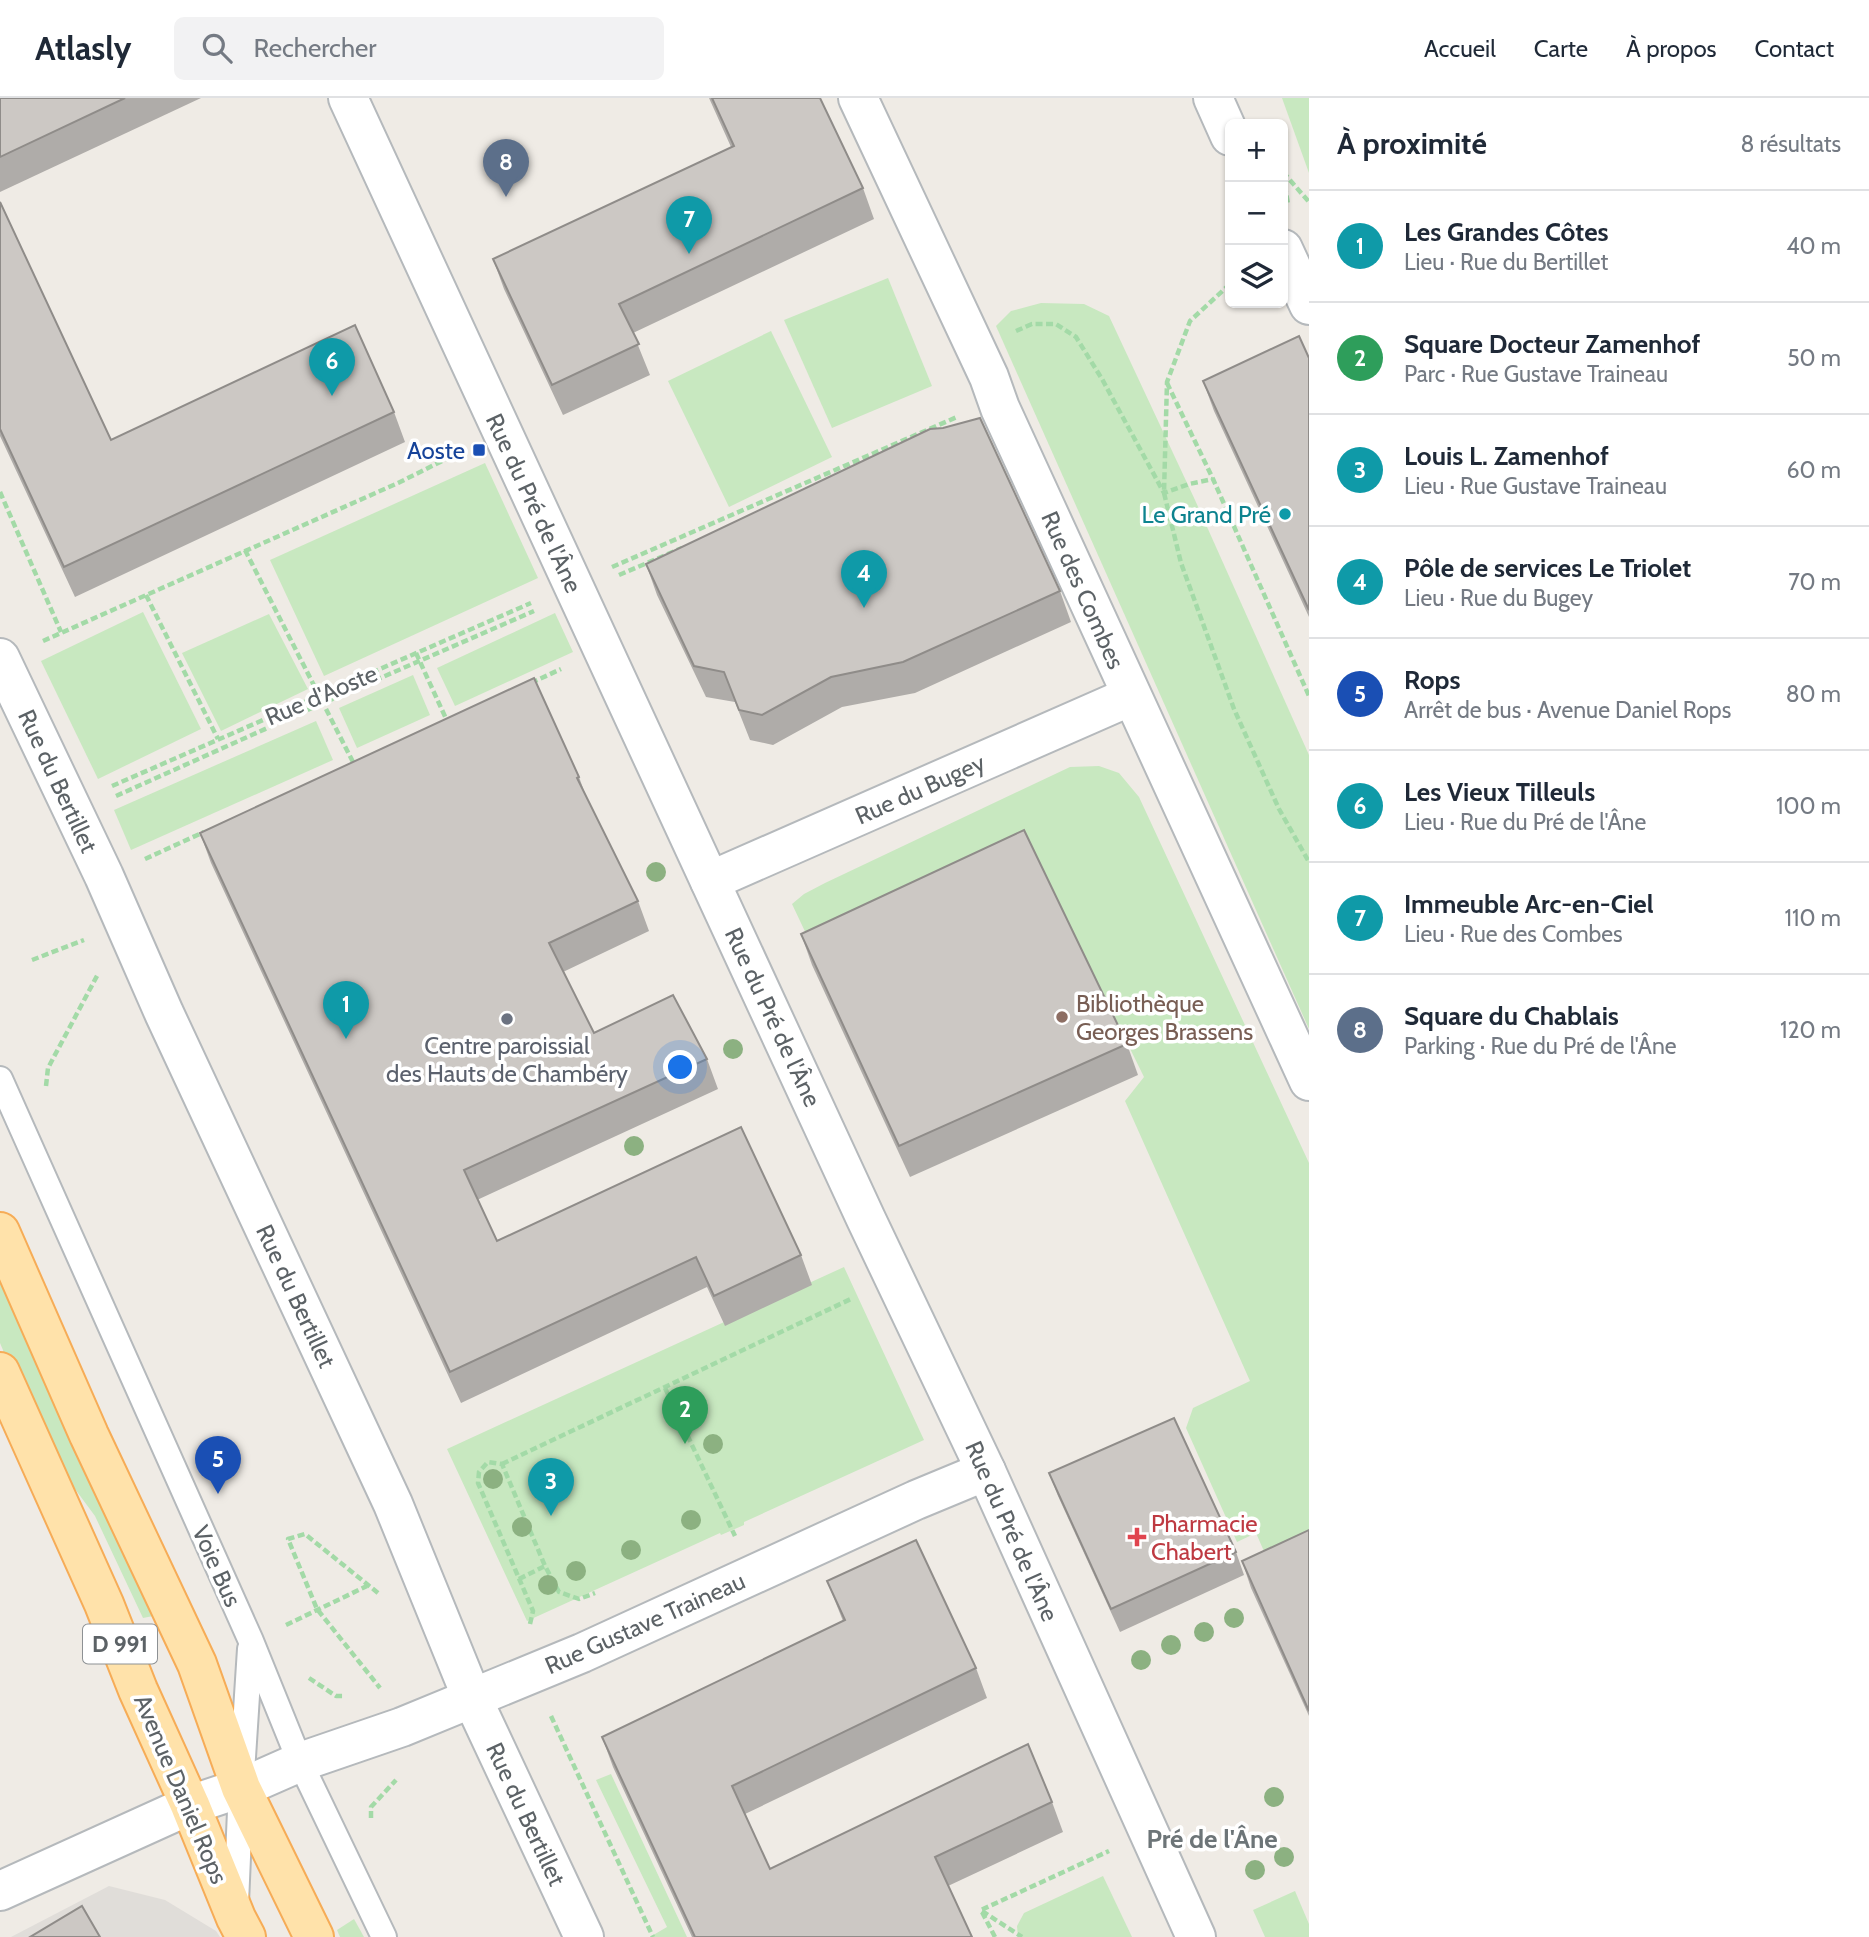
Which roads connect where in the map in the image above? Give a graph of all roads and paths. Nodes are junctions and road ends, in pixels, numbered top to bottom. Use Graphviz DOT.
graph roads {
  1 [pos="348,98"];
  2 [pos="858,98"];
  3 [pos="1213,98"];
  4 [pos="1225,125"];
  5 [pos="1288,178"];
  6 [pos="1309,202"];
  7 [pos="1288,259"];
  8 [pos="1225,289"];
  9 [pos="1309,305"];
  10 [pos="1167,382"];
  11 [pos="993,388"];
  12 [pos="459,452"];
  13 [pos="1213,479"];
  14 [pos="0,492"];
  15 [pos="1164,494"];
  16 [pos="245,550"];
  17 [pos="573,585"];
  18 [pos="146,595"];
  19 [pos="61,632"];
  20 [pos="38,643"];
  21 [pos="603,650"];
  22 [pos="416,653"];
  23 [pos="0,658"];
  24 [pos="530,684"];
  25 [pos="318,695"];
  26 [pos="1130,696"];
  27 [pos="1309,696"];
  28 [pos="460,717"];
  29 [pos="448,722"];
  30 [pos="437,727"];
  31 [pos="451,730"];
  32 [pos="218,739"];
  33 [pos="366,759"];
  34 [pos="354,765"];
  35 [pos="342,770"];
  36 [pos="358,772"];
  37 [pos="69,805"];
  38 [pos="215,828"];
  39 [pos="1309,862"];
  40 [pos="104,876"];
  41 [pos="710,881"];
  42 [pos="125,924"];
  43 [pos="32,960"];
  44 [pos="48,1068"];
  45 [pos="0,1079"];
  46 [pos="1309,1082"];
  47 [pos="0,1232"];
  48 [pos="894,1278"];
  49 [pos="0,1372"];
  50 [pos="665,1388"];
  51 [pos="502,1464"];
  52 [pos="986,1471"];
  53 [pos="545,1566"];
  54 [pos="752,1575"];
  55 [pos="519,1579"];
  56 [pos="367,1586"];
  57 [pos="317,1609"];
  58 [pos="437,1612"];
  59 [pos="284,1626"];
  60 [pos="251,1641"];
  61 [pos="472,1698"];
  62 [pos="402,1727"];
  63 [pos="300,1762"];
  64 [pos="241,1788"];
  65 [pos="190,1805"];
  66 [pos="1149,1832"];
  67 [pos="0,1891"];
  68 [pos="982,1910"];
  69 [pos="241,1928"];
  70 [pos="314,1937"];
  71 [pos="384,1937"];
  72 [pos="584,1937"];
  73 [pos="995,1937"];
  74 [pos="1022,1937"];
  75 [pos="1196,1937"];
  1 -- 17 [label="street, Rue du Pré de l'Âne"];
  2 -- 11 [label="street, Rue des Combes"];
  3 -- 4 [label="street"];
  5 -- 6 [label="path"];
  7 -- 9 [label="street"];
  8 -- 10 [label="path"];
  10 -- 13 [label="path"];
  10 -- 15 [label="path"];
  11 -- 15 [label="path"];
  11 -- 17 [label="path, Rue d'Aoste"];
  11 -- 26 [label="street, Rue des Combes"];
  12 -- 16 [label="path"];
  13 -- 15 [label="path"];
  13 -- 27 [label="path"];
  14 -- 19 [label="path"];
  15 -- 39 [label="path"];
  16 -- 18 [label="path"];
  16 -- 25 [label="path"];
  17 -- 21 [label="street, Rue du Pré de l'Âne"];
  17 -- 22 [label="path, Rue d'Aoste"];
  18 -- 19 [label="path"];
  18 -- 32 [label="path"];
  19 -- 20 [label="path"];
  21 -- 24 [label="path"];
  21 -- 41 [label="street, Rue du Pré de l'Âne"];
  22 -- 25 [label="path, Rue d'Aoste"];
  22 -- 29 [label="path"];
  23 -- 37 [label="street, Rue du Bertillet"];
  25 -- 32 [label="path, Rue d'Aoste"];
  25 -- 34 [label="path"];
  26 -- 41 [label="street, Rue du Bugey"];
  26 -- 46 [label="street, Rue des Combes"];
  28 -- 29 [label="path"];
  29 -- 30 [label="path"];
  29 -- 31 [label="path"];
  32 -- 37 [label="path, Rue d'Aoste"];
  33 -- 34 [label="path"];
  34 -- 35 [label="path"];
  34 -- 36 [label="path"];
  37 -- 40 [label="street, Rue du Bertillet"];
  38 -- 40 [label="path"];
  40 -- 42 [label="street, Rue du Bertillet"];
  41 -- 48 [label="street, Rue du Pré de l'Âne"];
  42 -- 43 [label="path"];
  42 -- 44 [label="path"];
  42 -- 58 [label="street, Rue du Bertillet"];
  45 -- 60 [label="lane, Voie Bus"];
  47 -- 64 [label="main road"];
  48 -- 50 [label="path"];
  48 -- 52 [label="street, Rue du Pré de l'Âne"];
  49 -- 65 [label="main road, Avenue Daniel Rops / D 991"];
  50 -- 51 [label="path"];
  50 -- 54 [label="path"];
  52 -- 54 [label="street, Rue Gustave Traineau"];
  52 -- 66 [label="street, Rue du Pré de l'Âne"];
  53 -- 55 [label="path"];
  54 -- 61 [label="street, Rue Gustave Traineau"];
  56 -- 57 [label="path"];
  56 -- 57 [label="path"];
  56 -- 58 [label="path"];
  57 -- 59 [label="path"];
  57 -- 62 [label="path"];
  58 -- 61 [label="street, Rue du Bertillet"];
  60 -- 63 [label="lane, Voie Bus"];
  60 -- 64 [label="lane"];
  61 -- 62 [label="street, Rue Gustave Traineau"];
  61 -- 72 [label="street, Rue du Bertillet"];
  62 -- 63 [label="street, Rue Gustave Traineau"];
  63 -- 64 [label="street, Rue Gustave Traineau"];
  63 -- 71 [label="lane, Voie Bus"];
  64 -- 65 [label="street, Rue Gustave Traineau"];
  64 -- 69 [label="lane"];
  64 -- 70 [label="main road"];
  65 -- 67 [label="street, Rue Gustave Traineau"];
  65 -- 69 [label="main road, Avenue Daniel Rops / D 991"];
  66 -- 68 [label="path"];
  66 -- 75 [label="street, Rue du Pré de l'Âne"];
  68 -- 73 [label="path"];
  68 -- 74 [label="path"];
}
